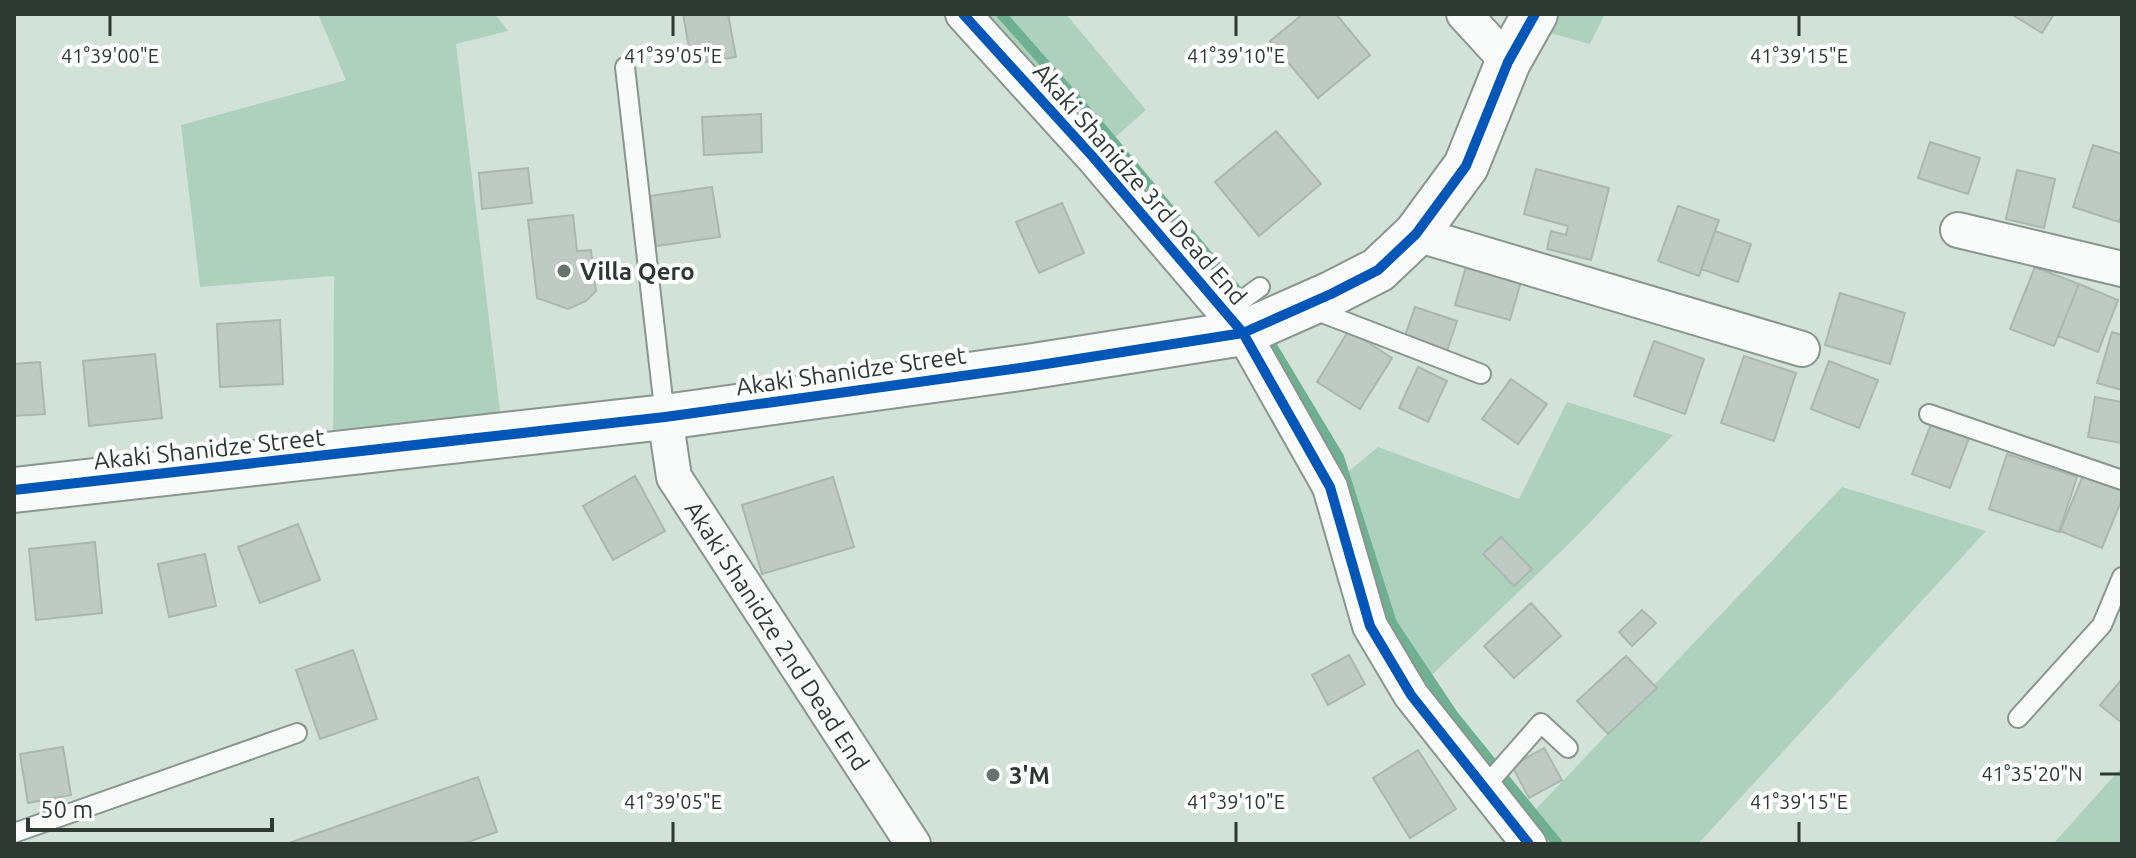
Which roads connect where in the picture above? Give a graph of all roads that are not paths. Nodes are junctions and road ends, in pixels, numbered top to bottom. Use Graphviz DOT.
graph roads {
  1 [pos="963,14"];
  2 [pos="1464,14"];
  3 [pos="1535,14"];
  4 [pos="1508,62"];
  5 [pos="625,67"];
  6 [pos="1958,230"];
  7 [pos="1416,234"];
  8 [pos="2122,269"];
  9 [pos="1260,287"];
  10 [pos="1303,306"];
  11 [pos="1234,322"];
  12 [pos="1802,349"];
  13 [pos="1481,374"];
  14 [pos="1929,414"];
  15 [pos="665,417"];
  16 [pos="2122,480"];
  17 [pos="14,490"];
  18 [pos="2122,577"];
  19 [pos="2018,718"];
  20 [pos="297,733"];
  21 [pos="1568,748"];
  22 [pos="1483,789"];
  23 [pos="14,833"];
  24 [pos="913,844"];
  25 [pos="1529,844"];
  1 -- 11 [label="street, Akaki Shanidze 3rd Dead End"];
  2 -- 4 [label="street"];
  3 -- 4 [label="street, Akaki Shanidze Street"];
  4 -- 7 [label="street, Akaki Shanidze Street"];
  5 -- 15 [label="lane"];
  6 -- 8 [label="street"];
  7 -- 10 [label="street, Akaki Shanidze Street"];
  7 -- 12 [label="street"];
  9 -- 11 [label="lane"];
  10 -- 11 [label="street, Akaki Shanidze Street"];
  10 -- 13 [label="lane"];
  11 -- 15 [label="street, Akaki Shanidze Street"];
  11 -- 22 [label="street, Akaki Shanidze 3rd Dead End"];
  14 -- 16 [label="lane"];
  15 -- 17 [label="street, Akaki Shanidze Street"];
  15 -- 24 [label="street, Akaki Shanidze 2nd Dead End"];
  18 -- 19 [label="lane"];
  20 -- 23 [label="lane"];
  21 -- 22 [label="lane"];
  22 -- 25 [label="street, Akaki Shanidze 3rd Dead End"];
}
